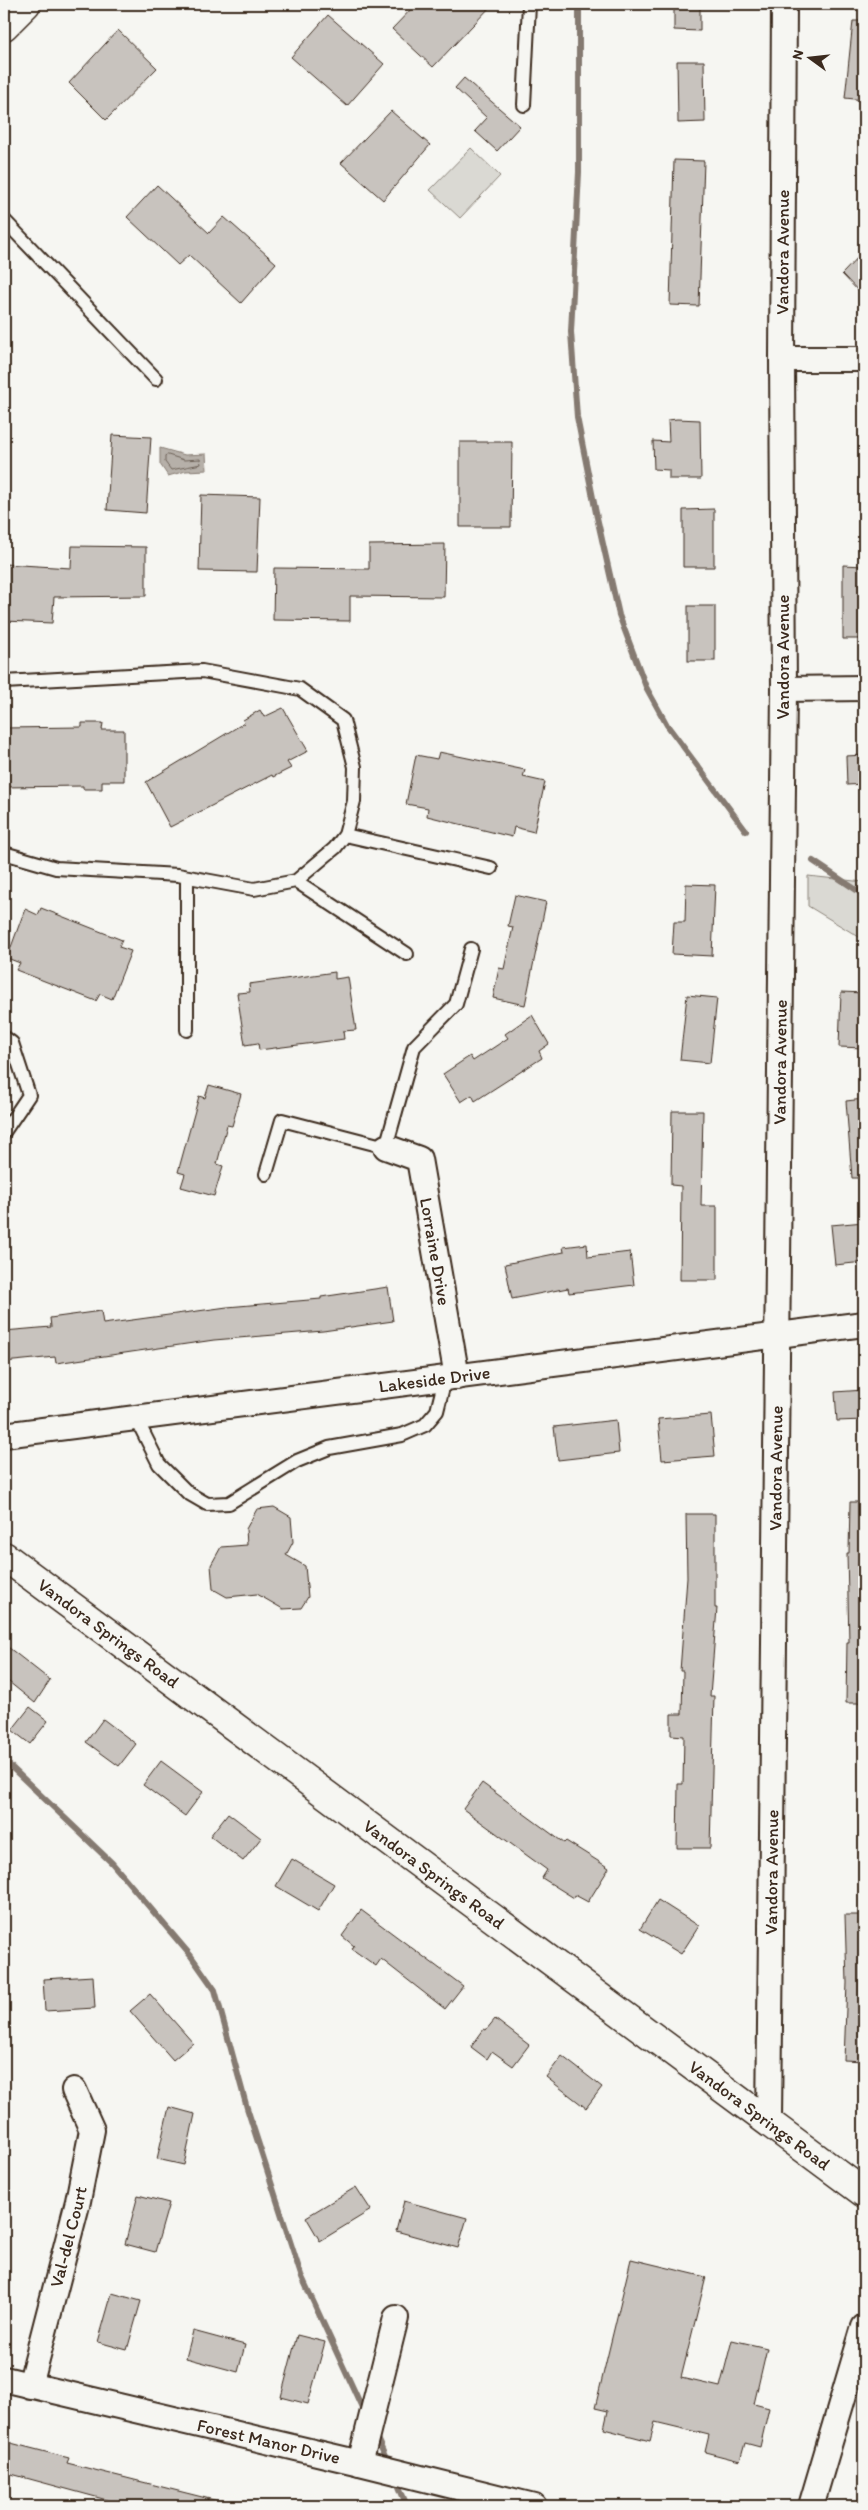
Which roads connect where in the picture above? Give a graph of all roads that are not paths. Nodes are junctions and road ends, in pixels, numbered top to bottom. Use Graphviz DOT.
graph roads {
  1 [pos="26,4"];
  2 [pos="529,4"];
  3 [pos="784,4"];
  4 [pos="4,26"];
  5 [pos="524,105"];
  6 [pos="4,220"];
  7 [pos="782,359"];
  8 [pos="864,359"];
  9 [pos="156,379"];
  10 [pos="4,682"];
  11 [pos="864,688"];
  12 [pos="784,689"];
  13 [pos="345,835"];
  14 [pos="4,853"];
  15 [pos="491,868"];
  16 [pos="187,877"];
  17 [pos="296,881"];
  18 [pos="471,949"];
  19 [pos="407,954"];
  20 [pos="187,1030"];
  21 [pos="4,1037"];
  22 [pos="4,1132"];
  23 [pos="386,1147"];
  24 [pos="266,1174"];
  25 [pos="864,1324"];
  26 [pos="778,1335"];
  27 [pos="451,1378"];
  28 [pos="136,1418"];
  29 [pos="4,1435"];
  30 [pos="4,1556"];
  31 [pos="74,2090"];
  32 [pos="769,2120"];
  33 [pos="864,2193"];
  34 [pos="396,2318"];
  35 [pos="864,2327"];
  36 [pos="4,2379"];
  37 [pos="30,2386"];
  38 [pos="360,2463"];
  39 [pos="534,2506"];
  40 [pos="811,2506"];
  1 -- 4 [label="street"];
  2 -- 5 [label="lane"];
  3 -- 7 [label="street, Vandora Avenue"];
  6 -- 9 [label="lane"];
  7 -- 8 [label="street"];
  7 -- 12 [label="street, Vandora Avenue"];
  10 -- 13 [label="lane"];
  11 -- 12 [label="street"];
  12 -- 26 [label="street, Vandora Avenue"];
  13 -- 15 [label="lane"];
  13 -- 17 [label="lane"];
  14 -- 16 [label="lane"];
  16 -- 17 [label="lane"];
  16 -- 20 [label="lane"];
  17 -- 19 [label="lane"];
  18 -- 23 [label="lane"];
  21 -- 22 [label="lane"];
  23 -- 24 [label="lane"];
  23 -- 27 [label="street, Lorraine Drive"];
  25 -- 26 [label="street, Lakeside Drive"];
  26 -- 27 [label="street, Lakeside Drive"];
  26 -- 32 [label="street, Vandora Avenue"];
  27 -- 28 [label="street, Lakeside Drive"];
  27 -- 28 [label="lane"];
  28 -- 29 [label="street, Lakeside Drive"];
  30 -- 32 [label="street, Vandora Springs Road"];
  31 -- 37 [label="street, Val-del Court"];
  32 -- 33 [label="street, Vandora Springs Road"];
  34 -- 38 [label="street"];
  35 -- 40 [label="street"];
  36 -- 37 [label="street, Forest Manor Drive"];
  37 -- 38 [label="street, Forest Manor Drive"];
  38 -- 39 [label="street, Forest Manor Drive"];
}
